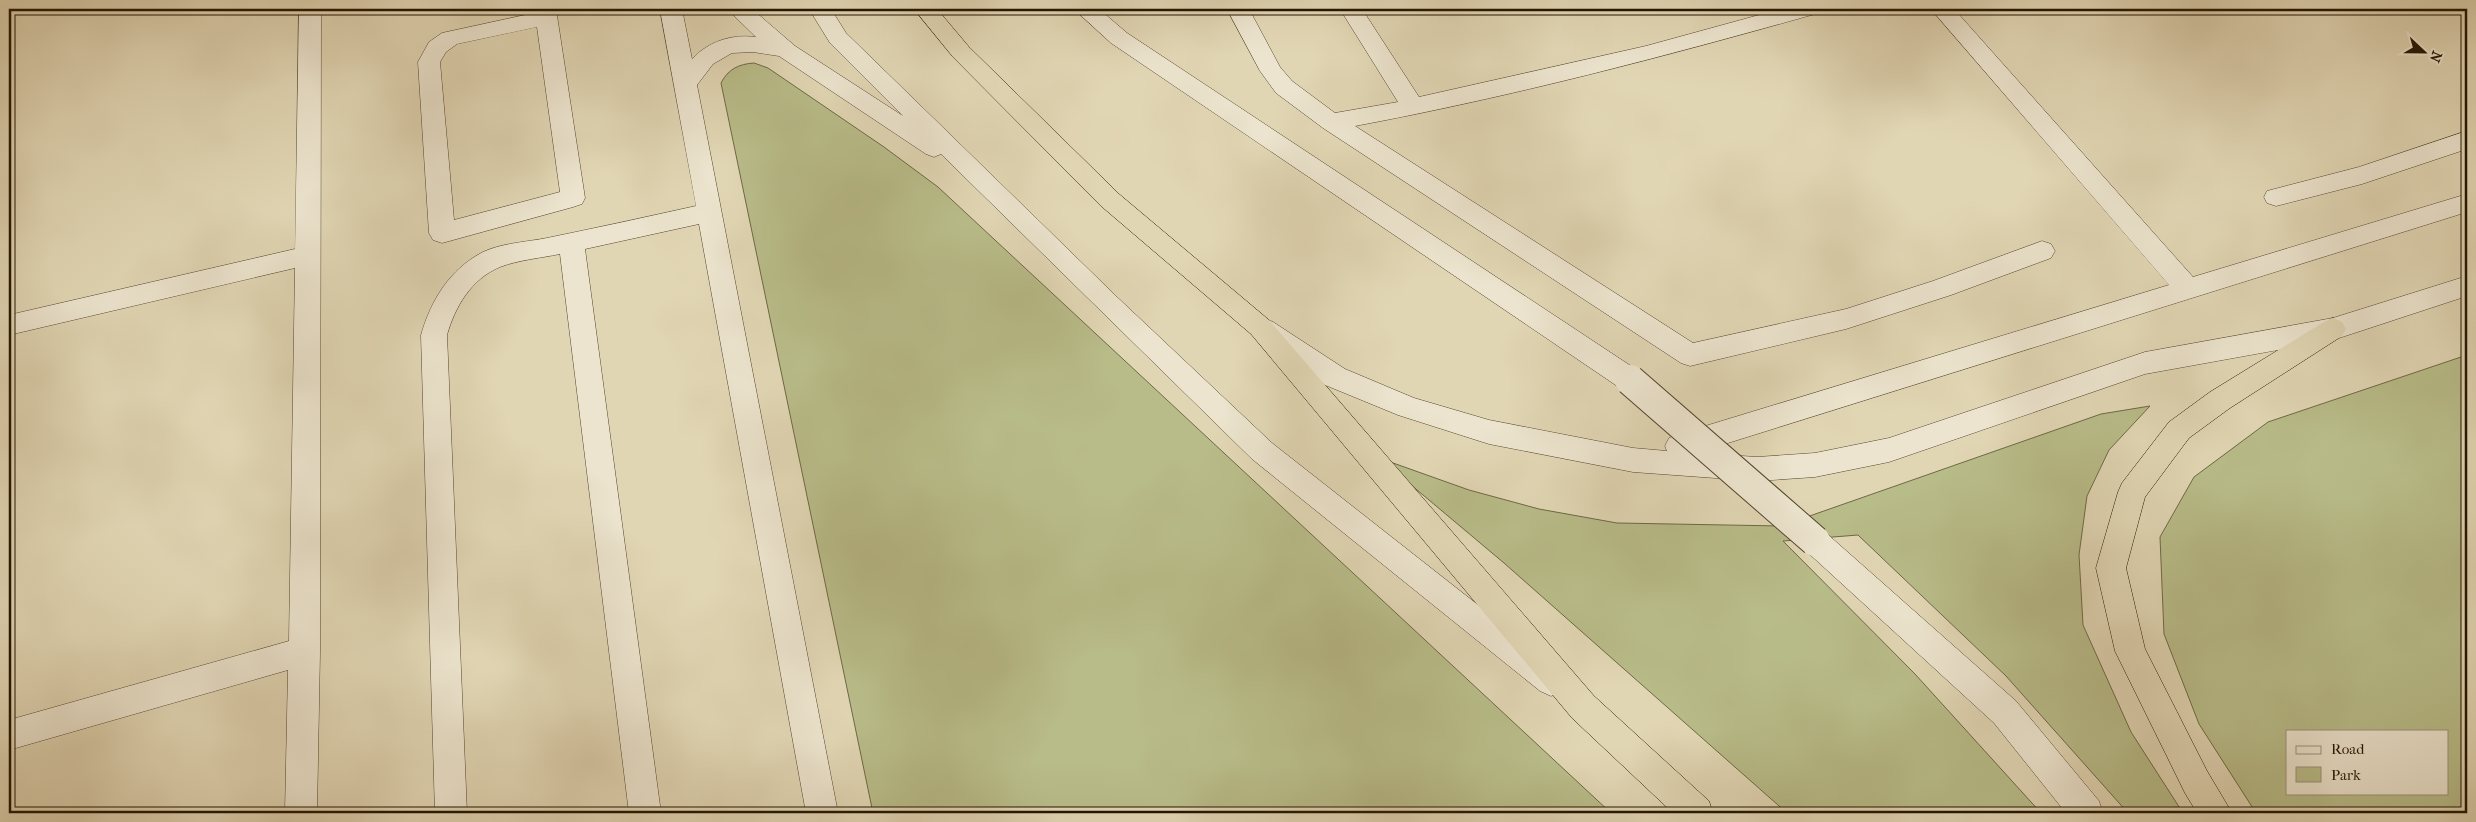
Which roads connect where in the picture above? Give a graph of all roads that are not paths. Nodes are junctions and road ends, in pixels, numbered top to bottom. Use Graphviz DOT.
graph roads {
  1 [pos="310,9"];
  2 [pos="671,9"];
  3 [pos="738,9"];
  4 [pos="820,9"];
  5 [pos="925,9"];
  6 [pos="1086,9"];
  7 [pos="1238,9"];
  8 [pos="1351,9"];
  9 [pos="1807,9"];
  10 [pos="1942,9"];
  11 [pos="545,13"];
  12 [pos="787,51"];
  13 [pos="686,85"];
  14 [pos="1413,107"];
  15 [pos="1331,122"];
  16 [pos="2467,140"];
  17 [pos="984,180"];
  18 [pos="2276,197"];
  19 [pos="2467,203"];
  20 [pos="709,213"];
  21 [pos="571,242"];
  22 [pos="2042,251"];
  23 [pos="306,256"];
  24 [pos="2467,286"];
  25 [pos="2187,288"];
  26 [pos="9,325"];
  27 [pos="1260,327"];
  28 [pos="2333,329"];
  29 [pos="1632,460"];
  30 [pos="305,651"];
  31 [pos="1583,707"];
  32 [pos="9,736"];
  33 [pos="301,813"];
  34 [pos="452,813"];
  35 [pos="645,813"];
  36 [pos="822,813"];
  37 [pos="1697,813"];
  38 [pos="2087,813"];
  39 [pos="2216,813"];
  1 -- 23 [label="street"];
  2 -- 13 [label="street"];
  3 -- 12 [label="street"];
  4 -- 17 [label="street"];
  5 -- 27 [label="highway"];
  6 -- 38 [label="street, bridge"];
  7 -- 15 [label="street"];
  8 -- 14 [label="street"];
  9 -- 14 [label="street"];
  10 -- 25 [label="street"];
  11 -- 11 [label="street"];
  12 -- 13 [label="street"];
  12 -- 17 [label="street"];
  13 -- 20 [label="street"];
  14 -- 15 [label="street"];
  15 -- 22 [label="street"];
  16 -- 18 [label="street"];
  17 -- 31 [label="street"];
  19 -- 25 [label="street"];
  20 -- 21 [label="street"];
  20 -- 36 [label="street"];
  21 -- 34 [label="street"];
  21 -- 35 [label="street"];
  23 -- 26 [label="street"];
  23 -- 30 [label="street"];
  24 -- 28 [label="street"];
  25 -- 29 [label="street"];
  27 -- 29 [label="street"];
  27 -- 31 [label="highway"];
  28 -- 29 [label="street"];
  28 -- 39 [label="highway"];
  30 -- 32 [label="street"];
  30 -- 33 [label="street"];
  31 -- 37 [label="highway"];
}
